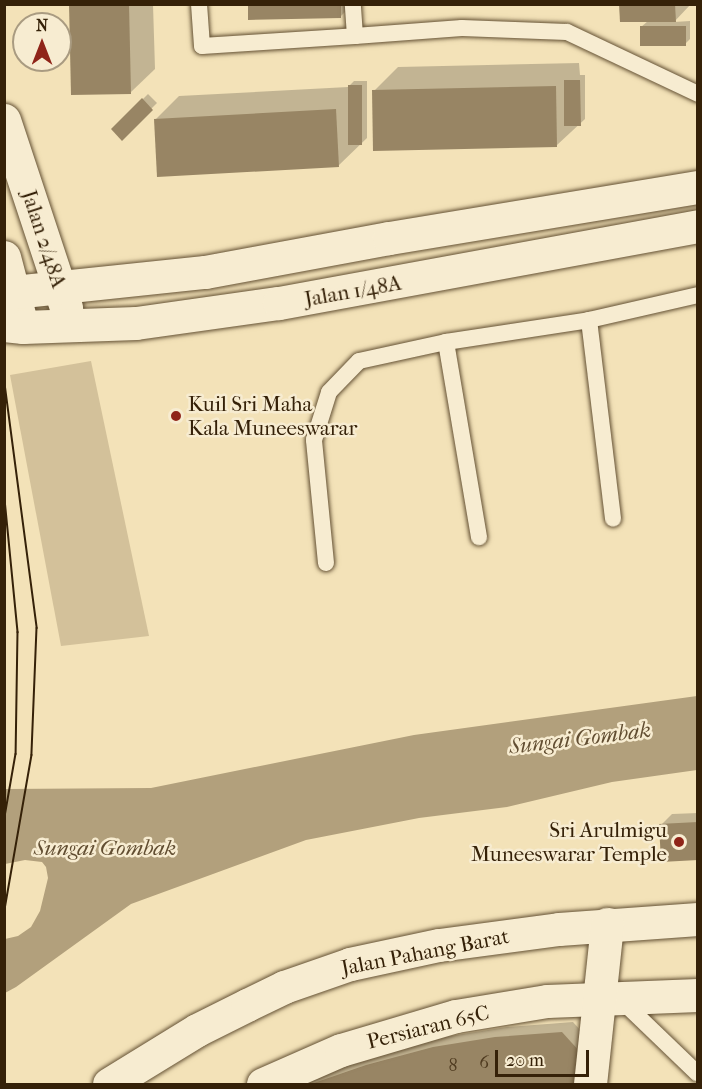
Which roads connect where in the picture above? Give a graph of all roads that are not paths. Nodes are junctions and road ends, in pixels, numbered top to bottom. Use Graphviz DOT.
graph roads {
  1 [pos="199,4"];
  2 [pos="353,4"];
  3 [pos="356,36"];
  4 [pos="698,94"];
  5 [pos="4,120"];
  6 [pos="698,187"];
  7 [pos="698,226"];
  8 [pos="389,238"];
  9 [pos="4,257"];
  10 [pos="402,282"];
  11 [pos="61,288"];
  12 [pos="9,292"];
  13 [pos="698,295"];
  14 [pos="589,320"];
  15 [pos="70,324"];
  16 [pos="14,326"];
  17 [pos="446,342"];
  18 [pos="613,519"];
  19 [pos="479,537"];
  20 [pos="326,563"];
  21 [pos="698,920"];
  22 [pos="607,924"];
  23 [pos="698,995"];
  24 [pos="610,998"];
  25 [pos="697,1073"];
  26 [pos="109,1084"];
  27 [pos="262,1084"];
  28 [pos="591,1084"];
  29 [pos="696,1084"];
  1 -- 3 [label="lane"];
  2 -- 3 [label="lane"];
  3 -- 4 [label="lane"];
  5 -- 11 [label="main road, Jalan 2/48A"];
  6 -- 8 [label="main road"];
  7 -- 10 [label="main road, Jalan 1/48A"];
  8 -- 10 [label="main road"];
  8 -- 11 [label="main road"];
  9 -- 12 [label="main road, Jalan 2/48A"];
  10 -- 15 [label="main road, Jalan 1/48A"];
  11 -- 12 [label="main road"];
  11 -- 15 [label="main road, Jalan 2/48A"];
  12 -- 16 [label="main road, Jalan 2/48A"];
  13 -- 14 [label="lane"];
  14 -- 17 [label="lane"];
  14 -- 18 [label="lane"];
  15 -- 16 [label="main road, Jalan 1/48A"];
  17 -- 19 [label="lane"];
  17 -- 20 [label="lane"];
  21 -- 22 [label="main road, Jalan Pahang Barat"];
  22 -- 24 [label="main road"];
  22 -- 26 [label="main road, Jalan Pahang Barat"];
  23 -- 24 [label="main road, Persiaran 65C"];
  24 -- 25 [label="lane"];
  24 -- 27 [label="main road, Persiaran 65C"];
  24 -- 28 [label="main road"];
  25 -- 29 [label="lane"];
}
